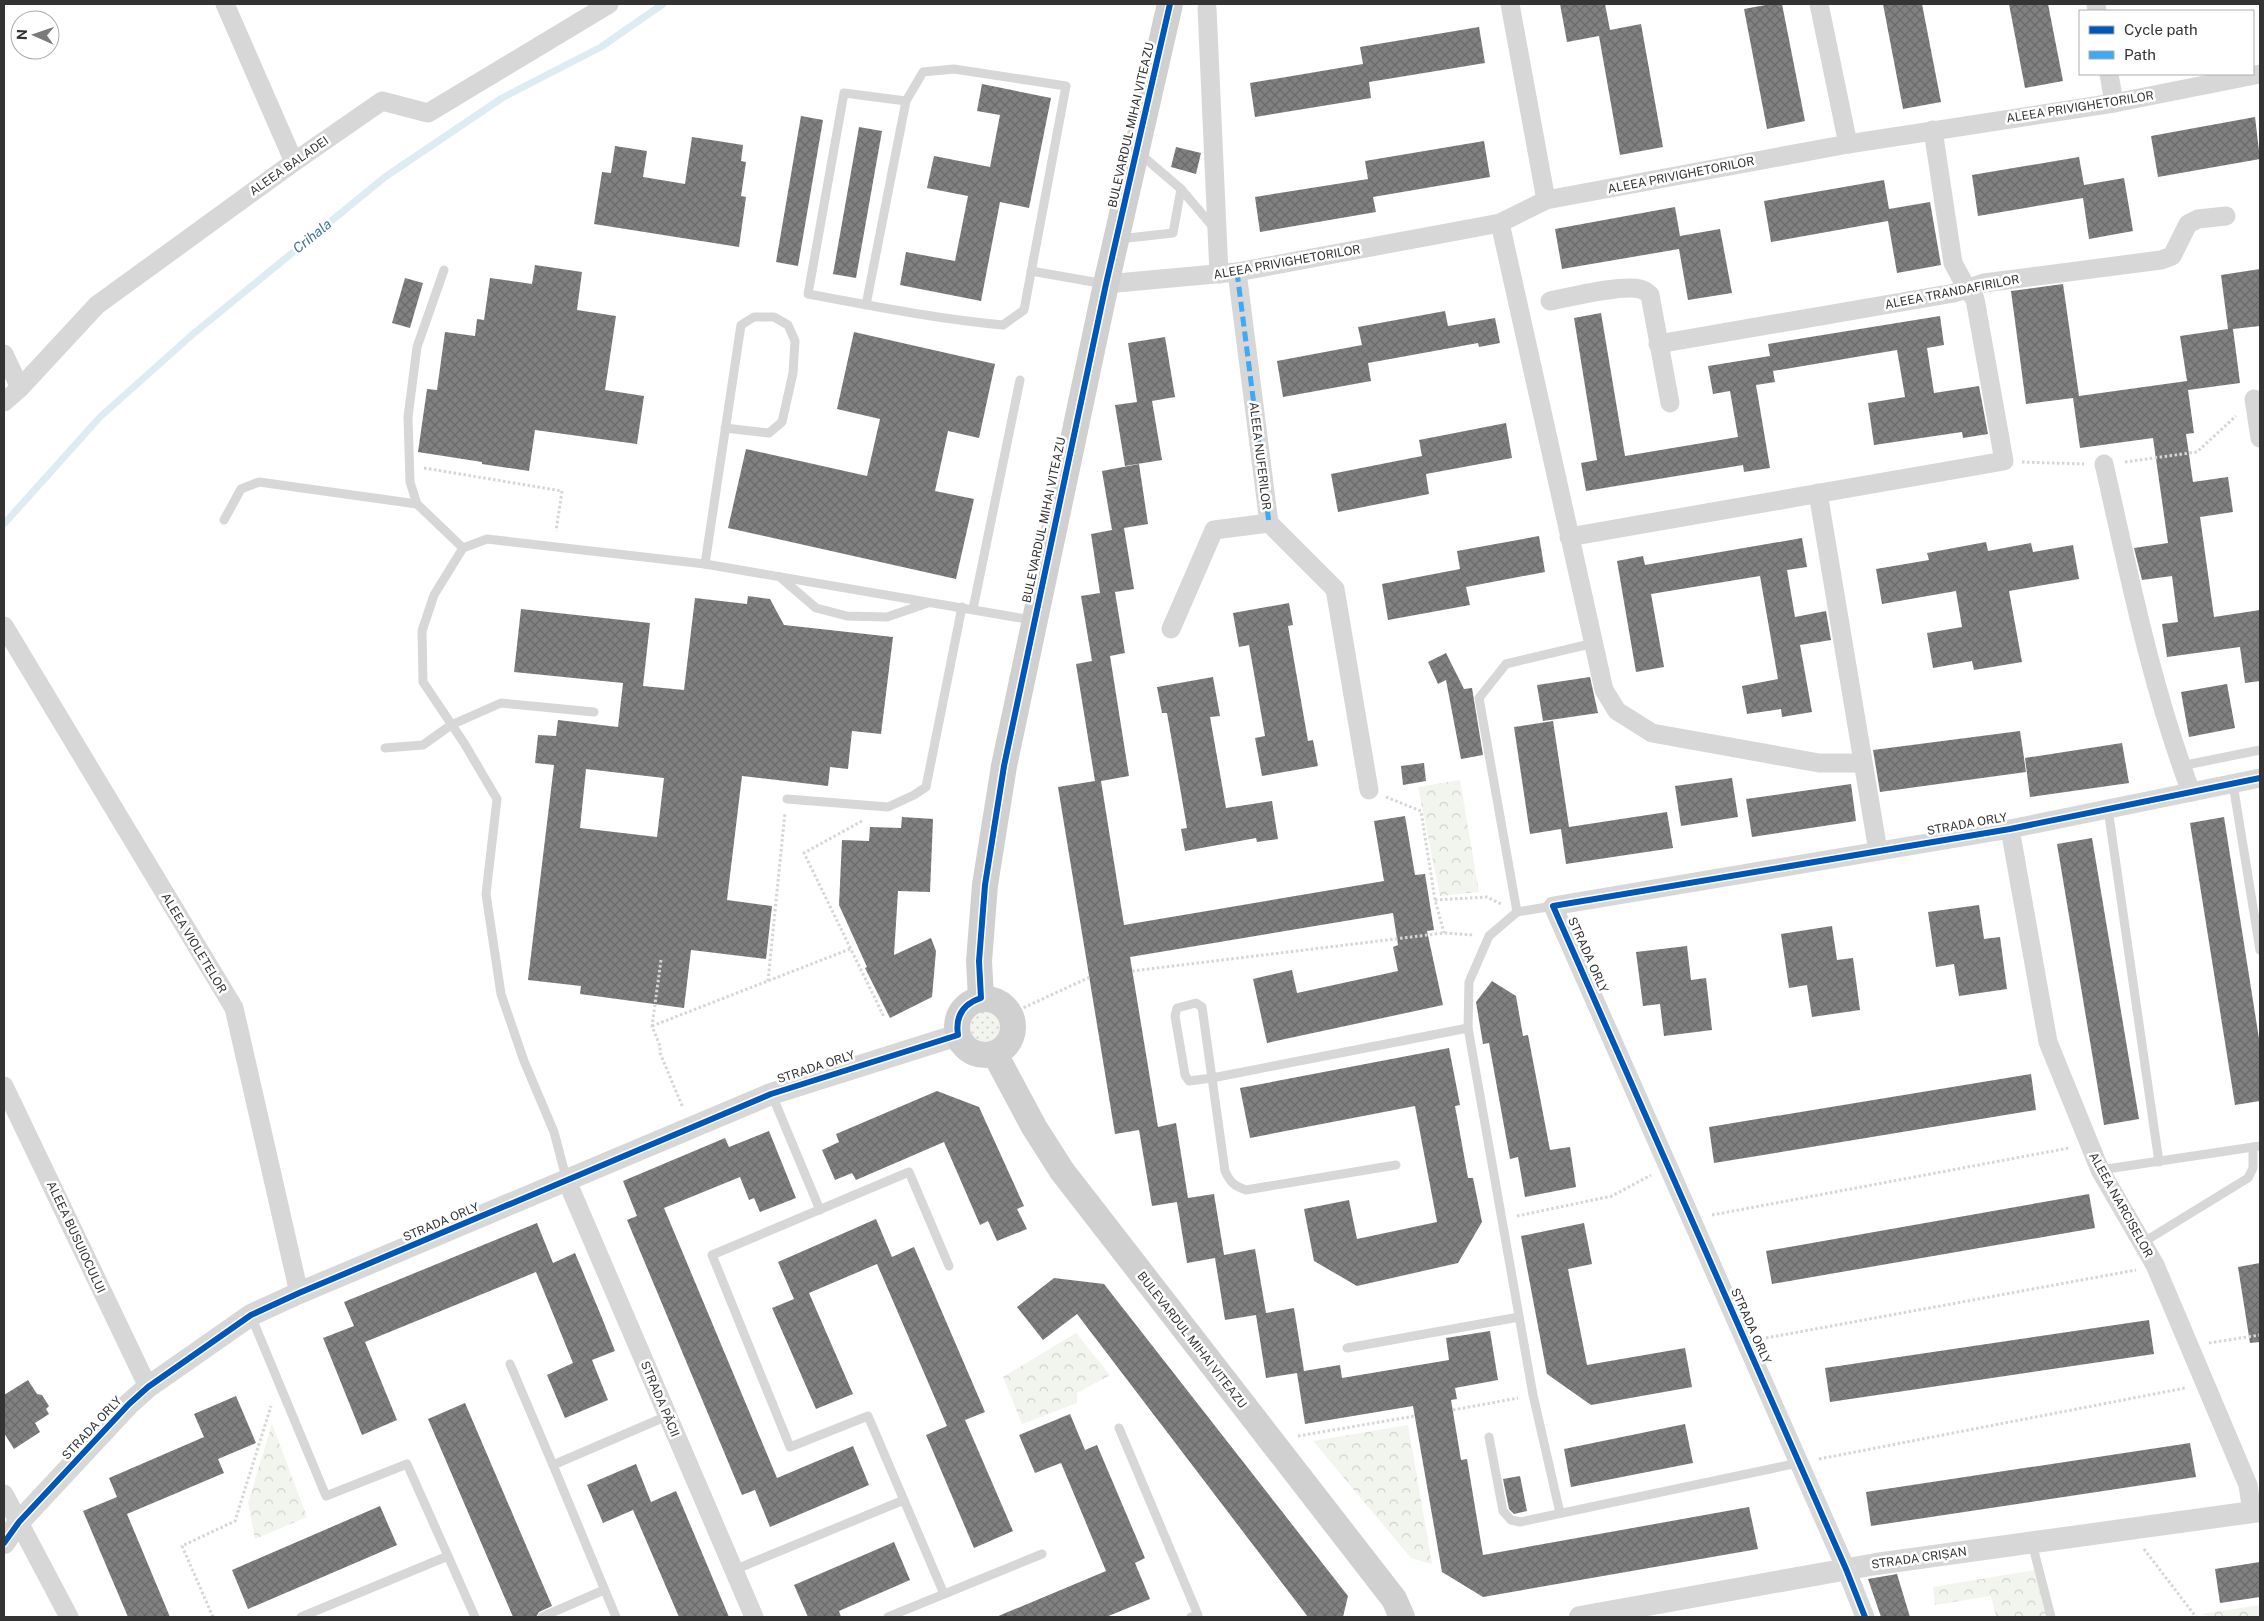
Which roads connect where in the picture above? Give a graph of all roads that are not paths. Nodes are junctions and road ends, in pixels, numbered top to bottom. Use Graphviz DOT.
graph roads {
  1 [pos="225,4"];
  2 [pos="609,4"];
  3 [pos="1170,4"];
  4 [pos="1510,4"];
  5 [pos="1819,4"];
  6 [pos="1207,8"];
  7 [pos="2260,74"];
  8 [pos="2109,75"];
  9 [pos="906,101"];
  10 [pos="2114,103"];
  11 [pos="1933,130"];
  12 [pos="1848,144"];
  13 [pos="1136,151"];
  14 [pos="294,162"];
  15 [pos="1182,189"];
  16 [pos="1546,200"];
  17 [pos="2226,216"];
  18 [pos="1500,224"];
  19 [pos="1217,232"];
  20 [pos="1116,240"];
  21 [pos="444,270"];
  22 [pos="1031,271"];
  23 [pos="1238,272"];
  24 [pos="1218,274"];
  25 [pos="1106,284"];
  26 [pos="1967,289"];
  27 [pos="1550,301"];
  28 [pos="866,305"];
  29 [pos="1658,344"];
  30 [pos="4,354"];
  31 [pos="1020,380"];
  32 [pos="20,388"];
  33 [pos="2254,399"];
  34 [pos="4,402"];
  35 [pos="1670,403"];
  36 [pos="725,428"];
  37 [pos="2260,438"];
  38 [pos="2104,464"];
  39 [pos="1818,493"];
  40 [pos="417,504"];
  41 [pos="224,520"];
  42 [pos="1269,523"];
  43 [pos="1569,537"];
  44 [pos="463,548"];
  45 [pos="705,564"];
  46 [pos="780,577"];
  47 [pos="930,602"];
  48 [pos="962,607"];
  49 [pos="973,609"];
  50 [pos="1034,621"];
  51 [pos="4,626"];
  52 [pos="1171,630"];
  53 [pos="1594,644"];
  54 [pos="594,712"];
  55 [pos="451,725"];
  56 [pos="385,748"];
  57 [pos="2260,750"];
  58 [pos="1862,763"];
  59 [pos="2181,766"];
  60 [pos="2260,778"];
  61 [pos="2233,784"];
  62 [pos="1369,790"];
  63 [pos="2191,792"];
  64 [pos="787,799"];
  65 [pos="2108,809"];
  66 [pos="2010,828"];
  67 [pos="1878,851"];
  68 [pos="1554,906"];
  69 [pos="1517,912"];
  70 [pos="2260,950"];
  71 [pos="981,998"];
  72 [pos="1468,1028"];
  73 [pos="958,1035"];
  74 [pos="995,1054"];
  75 [pos="1212,1078"];
  76 [pos="4,1086"];
  77 [pos="771,1094"];
  78 [pos="2257,1147"];
  79 [pos="2158,1162"];
  80 [pos="1396,1165"];
  81 [pos="2100,1170"];
  82 [pos="567,1181"];
  83 [pos="820,1210"];
  84 [pos="2142,1243"];
  85 [pos="949,1266"];
  86 [pos="299,1293"];
  87 [pos="251,1316"];
  88 [pos="1520,1317"];
  89 [pos="1347,1348"];
  90 [pos="510,1364"];
  91 [pos="148,1388"];
  92 [pos="667,1416"];
  93 [pos="1119,1428"];
  94 [pos="1489,1438"];
  95 [pos="1798,1463"];
  96 [pos="553,1464"];
  97 [pos="4,1494"];
  98 [pos="904,1500"];
  99 [pos="2256,1511"];
  100 [pos="1560,1513"];
  101 [pos="20,1522"];
  102 [pos="4,1543"];
  103 [pos="2032,1543"];
  104 [pos="1042,1554"];
  105 [pos="448,1556"];
  106 [pos="1846,1569"];
  107 [pos="734,1570"];
  108 [pos="604,1590"];
  109 [pos="944,1594"];
  110 [pos="69,1617"];
  111 [pos="301,1617"];
  112 [pos="475,1617"];
  113 [pos="542,1617"];
  114 [pos="616,1617"];
  115 [pos="754,1617"];
  116 [pos="888,1617"];
  117 [pos="1191,1617"];
  118 [pos="1402,1617"];
  119 [pos="1580,1617"];
  120 [pos="1864,1617"];
  121 [pos="2051,1617"];
  1 -- 14 [label="street"];
  2 -- 14 [label="street, ALEEA BALADEI"];
  3 -- 13 [label="main road, BULEVARDUL MIHAI VITEAZU"];
  4 -- 16 [label="street"];
  5 -- 12 [label="street"];
  6 -- 19 [label="street"];
  7 -- 10 [label="street, ALEEA PRIVIGHETORILOR"];
  8 -- 10 [label="street"];
  9 -- 22 [label="lane"];
  9 -- 28 [label="lane"];
  9 -- 28 [label="lane"];
  10 -- 11 [label="street, ALEEA PRIVIGHETORILOR"];
  11 -- 12 [label="street, ALEEA PRIVIGHETORILOR"];
  11 -- 26 [label="street"];
  12 -- 16 [label="street, ALEEA PRIVIGHETORILOR"];
  13 -- 15 [label="lane"];
  13 -- 20 [label="main road, BULEVARDUL MIHAI VITEAZU"];
  14 -- 32 [label="street, ALEEA BALADEI"];
  15 -- 19 [label="lane"];
  15 -- 20 [label="lane"];
  16 -- 18 [label="street, ALEEA PRIVIGHETORILOR"];
  17 -- 26 [label="street, ALEEA TRANDAFIRILOR"];
  18 -- 23 [label="street, ALEEA PRIVIGHETORILOR"];
  18 -- 43 [label="street"];
  19 -- 24 [label="street"];
  20 -- 25 [label="main road, BULEVARDUL MIHAI VITEAZU"];
  21 -- 40 [label="lane"];
  22 -- 25 [label="lane"];
  22 -- 28 [label="lane"];
  23 -- 24 [label="street, ALEEA PRIVIGHETORILOR"];
  23 -- 42 [label="street, ALEEA NUFERILOR"];
  24 -- 25 [label="street, ALEEA PRIVIGHETORILOR"];
  25 -- 50 [label="main road, BULEVARDUL MIHAI VITEAZU"];
  26 -- 29 [label="street, ALEEA TRANDAFIRILOR"];
  26 -- 39 [label="street"];
  27 -- 29 [label="street"];
  29 -- 35 [label="street"];
  30 -- 32 [label="street"];
  31 -- 49 [label="lane"];
  32 -- 34 [label="street, ALEEA BALADEI"];
  33 -- 37 [label="street"];
  36 -- 36 [label="lane"];
  36 -- 45 [label="lane"];
  38 -- 59 [label="street"];
  39 -- 43 [label="street"];
  39 -- 58 [label="street"];
  40 -- 41 [label="lane"];
  40 -- 44 [label="lane"];
  42 -- 52 [label="street"];
  42 -- 62 [label="street, ALEEA NUFERILOR"];
  43 -- 53 [label="street"];
  44 -- 45 [label="lane"];
  44 -- 55 [label="lane"];
  45 -- 46 [label="lane"];
  46 -- 47 [label="lane"];
  46 -- 47 [label="lane"];
  47 -- 48 [label="lane"];
  48 -- 49 [label="lane"];
  48 -- 64 [label="lane"];
  49 -- 50 [label="lane"];
  50 -- 71 [label="main road, BULEVARDUL MIHAI VITEAZU"];
  51 -- 86 [label="street, ALEEA VIOLETELOR"];
  53 -- 58 [label="street"];
  53 -- 69 [label="lane"];
  54 -- 55 [label="lane"];
  55 -- 56 [label="lane"];
  55 -- 82 [label="lane"];
  57 -- 59 [label="lane"];
  58 -- 67 [label="street"];
  59 -- 63 [label="street"];
  60 -- 61 [label="street, STRADA ORLY"];
  61 -- 63 [label="street, STRADA ORLY"];
  61 -- 70 [label="lane"];
  63 -- 65 [label="street, STRADA ORLY"];
  65 -- 66 [label="street, STRADA ORLY"];
  65 -- 79 [label="lane"];
  66 -- 67 [label="street, STRADA ORLY"];
  66 -- 81 [label="street, ALEEA NARCISELOR"];
  67 -- 68 [label="street, STRADA ORLY"];
  68 -- 69 [label="lane"];
  68 -- 95 [label="street, STRADA ORLY"];
  69 -- 72 [label="lane"];
  71 -- 73 [label="main road"];
  71 -- 74 [label="main road"];
  72 -- 75 [label="lane"];
  72 -- 88 [label="lane"];
  73 -- 74 [label="main road"];
  73 -- 77 [label="street, STRADA ORLY"];
  74 -- 118 [label="main road, BULEVARDUL MIHAI VITEAZU"];
  75 -- 75 [label="lane"];
  75 -- 80 [label="lane"];
  76 -- 91 [label="street, ALEEA BUSUIOCULUI"];
  77 -- 82 [label="street, STRADA ORLY"];
  77 -- 83 [label="lane"];
  78 -- 79 [label="lane"];
  78 -- 84 [label="lane"];
  79 -- 81 [label="lane"];
  81 -- 84 [label="street, ALEEA NARCISELOR"];
  82 -- 86 [label="street, STRADA ORLY"];
  82 -- 92 [label="street, STRADA PĂCII"];
  83 -- 85 [label="lane"];
  83 -- 98 [label="lane"];
  84 -- 99 [label="street, ALEEA NARCISELOR"];
  86 -- 87 [label="street, STRADA ORLY"];
  87 -- 91 [label="street, STRADA ORLY"];
  87 -- 105 [label="lane"];
  88 -- 89 [label="lane"];
  88 -- 100 [label="lane"];
  90 -- 96 [label="lane"];
  91 -- 101 [label="street, STRADA ORLY"];
  92 -- 96 [label="lane"];
  92 -- 107 [label="street, STRADA PĂCII"];
  93 -- 117 [label="lane"];
  94 -- 100 [label="lane"];
  95 -- 100 [label="lane"];
  95 -- 106 [label="street, STRADA ORLY"];
  96 -- 108 [label="lane"];
  97 -- 101 [label="street"];
  98 -- 107 [label="lane"];
  98 -- 109 [label="lane"];
  99 -- 103 [label="street, STRADA CRIȘAN"];
  101 -- 102 [label="street, STRADA ORLY"];
  101 -- 110 [label="street"];
  103 -- 106 [label="street, STRADA CRIȘAN"];
  103 -- 121 [label="lane"];
  104 -- 109 [label="lane"];
  105 -- 111 [label="lane"];
  105 -- 112 [label="lane"];
  106 -- 119 [label="street, STRADA CRIȘAN"];
  106 -- 120 [label="street, STRADA ORLY"];
  107 -- 115 [label="street, STRADA PĂCII"];
  108 -- 113 [label="lane"];
  108 -- 114 [label="lane"];
  109 -- 116 [label="lane"];
}
